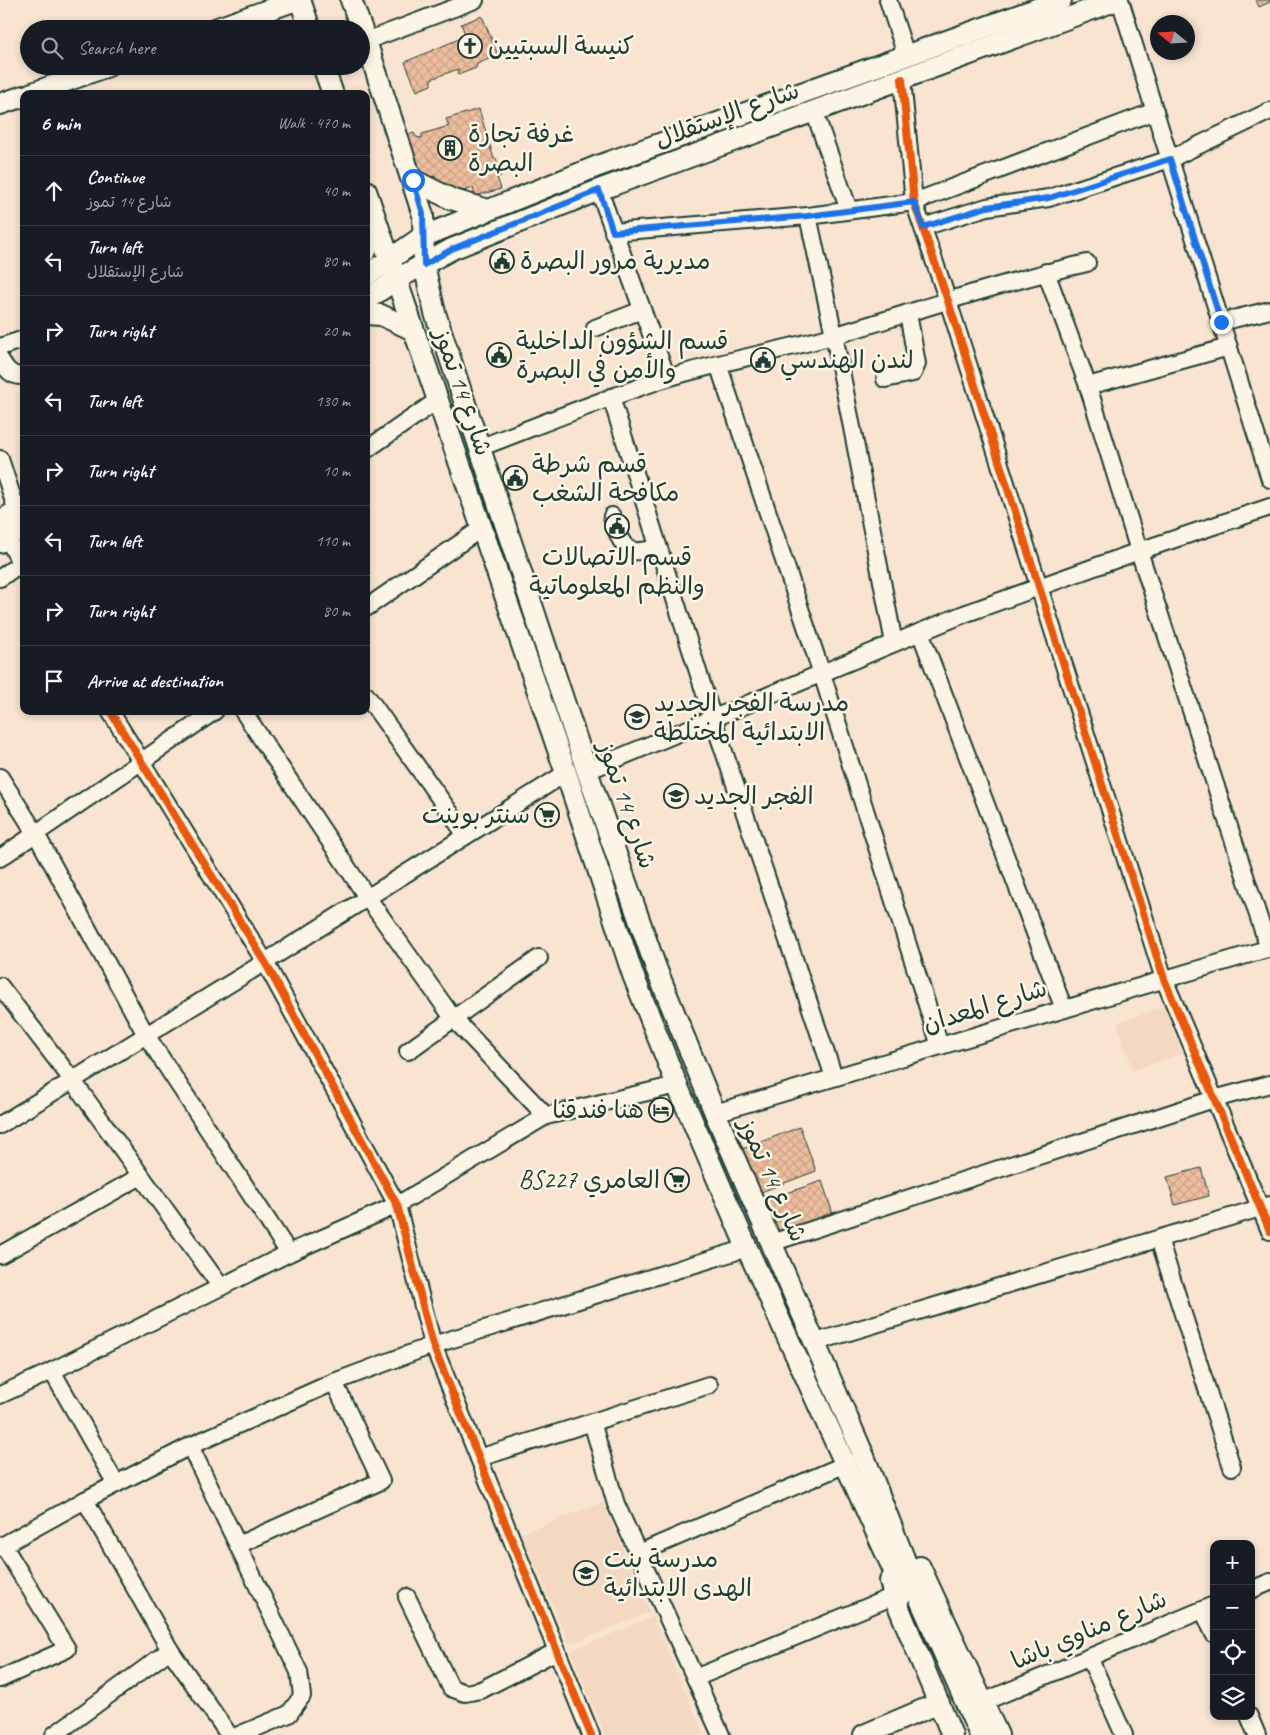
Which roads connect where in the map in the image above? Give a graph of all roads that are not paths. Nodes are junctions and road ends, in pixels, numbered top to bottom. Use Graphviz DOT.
graph roads {
  1 [pos="298,0"];
  2 [pos="351,0"];
  3 [pos="475,0"];
  4 [pos="888,0"];
  5 [pos="1061,0"];
  6 [pos="1118,0"];
  7 [pos="241,20"];
  8 [pos="306,20"];
  9 [pos="358,20"];
  10 [pos="370,39"];
  11 [pos="370,53"];
  12 [pos="906,55"];
  13 [pos="83,75"];
  14 [pos="326,75"];
  15 [pos="902,79"];
  16 [pos="41,90"];
  17 [pos="332,90"];
  18 [pos="20,97"];
  19 [pos="0,104"];
  20 [pos="814,111"];
  21 [pos="1155,111"];
  22 [pos="1270,111"];
  23 [pos="1170,159"];
  24 [pos="413,180"];
  25 [pos="599,190"];
  26 [pos="914,202"];
  27 [pos="488,210"];
  28 [pos="849,210"];
  29 [pos="370,215"];
  30 [pos="808,216"];
  31 [pos="923,227"];
  32 [pos="613,232"];
  33 [pos="422,237"];
  34 [pos="390,259"];
  35 [pos="1087,263"];
  36 [pos="424,265"];
  37 [pos="1046,272"];
  38 [pos="370,273"];
  39 [pos="397,279"];
  40 [pos="370,297"];
  41 [pos="948,301"];
  42 [pos="642,310"];
  43 [pos="1270,310"];
  44 [pos="908,313"];
  45 [pos="370,314"];
  46 [pos="1221,322"];
  47 [pos="595,328"];
  48 [pos="413,330"];
  49 [pos="834,335"];
  50 [pos="20,340"];
  51 [pos="0,347"];
  52 [pos="1229,348"];
  53 [pos="0,359"];
  54 [pos="718,364"];
  55 [pos="20,376"];
  56 [pos="667,378"];
  57 [pos="885,379"];
  58 [pos="1088,386"];
  59 [pos="611,397"];
  60 [pos="438,400"];
  61 [pos="370,447"];
  62 [pos="479,448"];
  63 [pos="0,460"];
  64 [pos="1270,478"];
  65 [pos="1270,507"];
  66 [pos="612,516"];
  67 [pos="12,524"];
  68 [pos="482,528"];
  69 [pos="658,548"];
  70 [pos="1139,551"];
  71 [pos="20,558"];
  72 [pos="20,568"];
  73 [pos="0,578"];
  74 [pos="1038,586"];
  75 [pos="370,605"];
  76 [pos="920,632"];
  77 [pos="894,643"];
  78 [pos="822,674"];
  79 [pos="370,701"];
  80 [pos="112,715"];
  81 [pos="209,715"];
  82 [pos="246,715"];
  83 [pos="712,719"];
  84 [pos="141,762"];
  85 [pos="587,771"];
  86 [pos="566,774"];
  87 [pos="0,777"];
  88 [pos="36,834"];
  89 [pos="466,834"];
  90 [pos="0,858"];
  91 [pos="367,897"];
  92 [pos="1269,948"];
  93 [pos="540,958"];
  94 [pos="265,962"];
  95 [pos="1164,979"];
  96 [pos="0,986"];
  97 [pos="1064,1009"];
  98 [pos="453,1018"];
  99 [pos="146,1035"];
  100 [pos="940,1046"];
  101 [pos="408,1051"];
  102 [pos="834,1077"];
  103 [pos="73,1081"];
  104 [pos="676,1084"];
  105 [pos="1270,1084"];
  106 [pos="1214,1099"];
  107 [pos="715,1113"];
  108 [pos="546,1116"];
  109 [pos="0,1125"];
  110 [pos="141,1176"];
  111 [pos="397,1205"];
  112 [pos="1265,1207"];
  113 [pos="1270,1231"];
  114 [pos="1158,1239"];
  115 [pos="771,1243"];
  116 [pos="747,1248"];
  117 [pos="289,1254"];
  118 [pos="0,1255"];
  119 [pos="221,1287"];
  120 [pos="816,1342"];
  121 [pos="433,1345"];
  122 [pos="52,1371"];
  123 [pos="334,1382"];
  124 [pos="709,1385"];
  125 [pos="0,1395"];
  126 [pos="592,1422"];
  127 [pos="190,1446"];
  128 [pos="479,1458"];
  129 [pos="846,1464"];
  130 [pos="1232,1468"];
  131 [pos="116,1484"];
  132 [pos="85,1500"];
  133 [pos="882,1523"];
  134 [pos="238,1545"];
  135 [pos="1,1546"];
  136 [pos="639,1553"];
  137 [pos="1270,1582"];
  138 [pos="1255,1588"];
  139 [pos="894,1596"];
  140 [pos="407,1597"];
  141 [pos="1209,1607"];
  142 [pos="918,1608"];
  143 [pos="1213,1630"];
  144 [pos="170,1650"];
  145 [pos="557,1651"];
  146 [pos="1088,1658"];
  147 [pos="0,1678"];
  148 [pos="695,1678"];
  149 [pos="984,1702"];
  150 [pos="933,1706"];
  151 [pos="1251,1720"];
  152 [pos="62,1733"];
  153 [pos="948,1733"];
  154 [pos="230,1735"];
  155 [pos="240,1735"];
  156 [pos="591,1735"];
  157 [pos="720,1735"];
  158 [pos="864,1735"];
  159 [pos="980,1735"];
  160 [pos="998,1735"];
  161 [pos="1124,1735"];
  162 [pos="1257,1735"];
  1 -- 7 [label="main road"];
  1 -- 8 [label="main road"];
  2 -- 9 [label="main road, شارع 14 تموز"];
  3 -- 10 [label="street"];
  4 -- 12 [label="street"];
  5 -- 12 [label="main road, شارع الإستقلال"];
  6 -- 15 [label="main road, شارع الإستقلال"];
  6 -- 21 [label="street"];
  11 -- 24 [label="main road, شارع 14 تموز"];
  12 -- 27 [label="main road, شارع الإستقلال"];
  13 -- 16 [label="main road"];
  14 -- 17 [label="main road"];
  15 -- 20 [label="main road, شارع الإستقلال"];
  15 -- 26 [label="street"];
  18 -- 19 [label="main road"];
  20 -- 25 [label="main road, شارع الإستقلال"];
  20 -- 28 [label="street"];
  21 -- 23 [label="street"];
  21 -- 26 [label="street"];
  22 -- 23 [label="street"];
  23 -- 31 [label="street"];
  23 -- 46 [label="street"];
  24 -- 27 [label="main road"];
  24 -- 33 [label="main road, شارع 14 تموز"];
  25 -- 32 [label="street"];
  25 -- 36 [label="main road, شارع الإستقلال"];
  26 -- 28 [label="street"];
  26 -- 31 [label="street"];
  27 -- 33 [label="main road, شارع الإستقلال"];
  28 -- 30 [label="street"];
  29 -- 34 [label="main road, شارع 14 تموز"];
  30 -- 32 [label="street"];
  30 -- 49 [label="street"];
  31 -- 41 [label="street"];
  32 -- 42 [label="street"];
  33 -- 34 [label="main road, شارع الإستقلال"];
  33 -- 36 [label="main road, شارع 14 تموز"];
  34 -- 38 [label="main road, شارع الإستقلال"];
  34 -- 39 [label="main road, شارع 14 تموز"];
  35 -- 37 [label="street"];
  36 -- 39 [label="main road, شارع الإستقلال"];
  36 -- 62 [label="main road, شارع 14 تموز"];
  37 -- 41 [label="street"];
  37 -- 58 [label="street"];
  39 -- 40 [label="main road, شارع الإستقلال"];
  39 -- 48 [label="main road, شارع 14 تموز"];
  41 -- 44 [label="street"];
  41 -- 74 [label="street"];
  42 -- 47 [label="street"];
  42 -- 56 [label="street"];
  43 -- 46 [label="street"];
  44 -- 49 [label="street"];
  44 -- 57 [label="street"];
  45 -- 48 [label="main road"];
  46 -- 52 [label="street"];
  48 -- 60 [label="main road, شارع 14 تموز"];
  49 -- 54 [label="street"];
  49 -- 77 [label="street"];
  50 -- 51 [label="street"];
  52 -- 58 [label="street"];
  52 -- 64 [label="street"];
  53 -- 55 [label="street"];
  54 -- 56 [label="street"];
  54 -- 78 [label="street"];
  56 -- 59 [label="street"];
  58 -- 70 [label="street"];
  59 -- 62 [label="street"];
  59 -- 69 [label="street"];
  60 -- 61 [label="street"];
  60 -- 68 [label="main road, شارع 14 تموز"];
  62 -- 85 [label="main road, شارع 14 تموز"];
  63 -- 67 [label="street"];
  65 -- 70 [label="street"];
  66 -- 69 [label="street"];
  67 -- 71 [label="street"];
  68 -- 75 [label="street"];
  68 -- 86 [label="main road, شارع 14 تموز"];
  69 -- 83 [label="street"];
  70 -- 74 [label="street"];
  70 -- 92 [label="street"];
  72 -- 73 [label="street"];
  74 -- 76 [label="street"];
  74 -- 95 [label="street"];
  76 -- 77 [label="street"];
  76 -- 97 [label="street"];
  77 -- 78 [label="street"];
  78 -- 83 [label="street"];
  78 -- 100 [label="street"];
  79 -- 89 [label="street"];
  80 -- 84 [label="street"];
  81 -- 84 [label="street"];
  82 -- 91 [label="street"];
  83 -- 85 [label="street"];
  83 -- 102 [label="street"];
  84 -- 88 [label="street"];
  84 -- 94 [label="street"];
  85 -- 107 [label="main road, شارع 14 تموز"];
  86 -- 89 [label="street"];
  86 -- 104 [label="main road, شارع 14 تموز"];
  87 -- 88 [label="street"];
  88 -- 90 [label="street"];
  88 -- 99 [label="street"];
  89 -- 91 [label="street"];
  91 -- 94 [label="street"];
  91 -- 98 [label="street"];
  92 -- 95 [label="street, شارع المعدان"];
  93 -- 98 [label="street"];
  94 -- 99 [label="street"];
  94 -- 111 [label="street"];
  95 -- 97 [label="street, شارع المعدان"];
  95 -- 106 [label="street"];
  96 -- 103 [label="street"];
  97 -- 100 [label="street, شارع المعدان"];
  98 -- 101 [label="street"];
  98 -- 108 [label="street"];
  99 -- 103 [label="street"];
  99 -- 117 [label="street"];
  100 -- 102 [label="street, شارع المعدان"];
  102 -- 107 [label="street, شارع المعدان"];
  103 -- 109 [label="street"];
  103 -- 110 [label="street"];
  104 -- 108 [label="street"];
  104 -- 116 [label="main road, شارع 14 تموز"];
  105 -- 106 [label="street"];
  106 -- 112 [label="street"];
  106 -- 115 [label="street"];
  107 -- 115 [label="main road, شارع 14 تموز"];
  108 -- 111 [label="street"];
  110 -- 118 [label="street"];
  110 -- 119 [label="street"];
  111 -- 117 [label="street"];
  111 -- 121 [label="street"];
  112 -- 113 [label="street"];
  112 -- 114 [label="street"];
  114 -- 120 [label="street"];
  114 -- 130 [label="street"];
  115 -- 120 [label="main road, شارع 14 تموز"];
  116 -- 121 [label="street"];
  116 -- 129 [label="main road, شارع 14 تموز"];
  117 -- 119 [label="street"];
  119 -- 122 [label="street"];
  120 -- 133 [label="main road, شارع 14 تموز"];
  121 -- 123 [label="street"];
  121 -- 128 [label="street"];
  122 -- 125 [label="street"];
  122 -- 131 [label="street"];
  123 -- 127 [label="street"];
  123 -- 134 [label="street"];
  124 -- 126 [label="street"];
  126 -- 128 [label="street"];
  126 -- 136 [label="street"];
  127 -- 131 [label="street"];
  127 -- 134 [label="street"];
  128 -- 145 [label="street"];
  129 -- 133 [label="main road, شارع 14 تموز"];
  129 -- 136 [label="street"];
  131 -- 132 [label="street"];
  132 -- 135 [label="street"];
  132 -- 144 [label="street"];
  133 -- 139 [label="main road"];
  133 -- 142 [label="main road, شارع 14 تموز"];
  133 -- 149 [label="main road"];
  134 -- 155 [label="street"];
  135 -- 147 [label="street"];
  136 -- 148 [label="street"];
  137 -- 138 [label="street"];
  139 -- 148 [label="street"];
  139 -- 150 [label="main road"];
  140 -- 145 [label="street"];
  141 -- 143 [label="street"];
  141 -- 146 [label="street, شارع مناوي باشا"];
  142 -- 153 [label="main road"];
  142 -- 159 [label="main road"];
  144 -- 152 [label="street"];
  144 -- 154 [label="street"];
  145 -- 156 [label="street"];
  146 -- 149 [label="street, شارع مناوي باشا"];
  146 -- 161 [label="street"];
  148 -- 157 [label="street"];
  149 -- 160 [label="main road"];
  150 -- 153 [label="main road"];
  150 -- 158 [label="main road"];
  151 -- 162 [label="street"];
}
